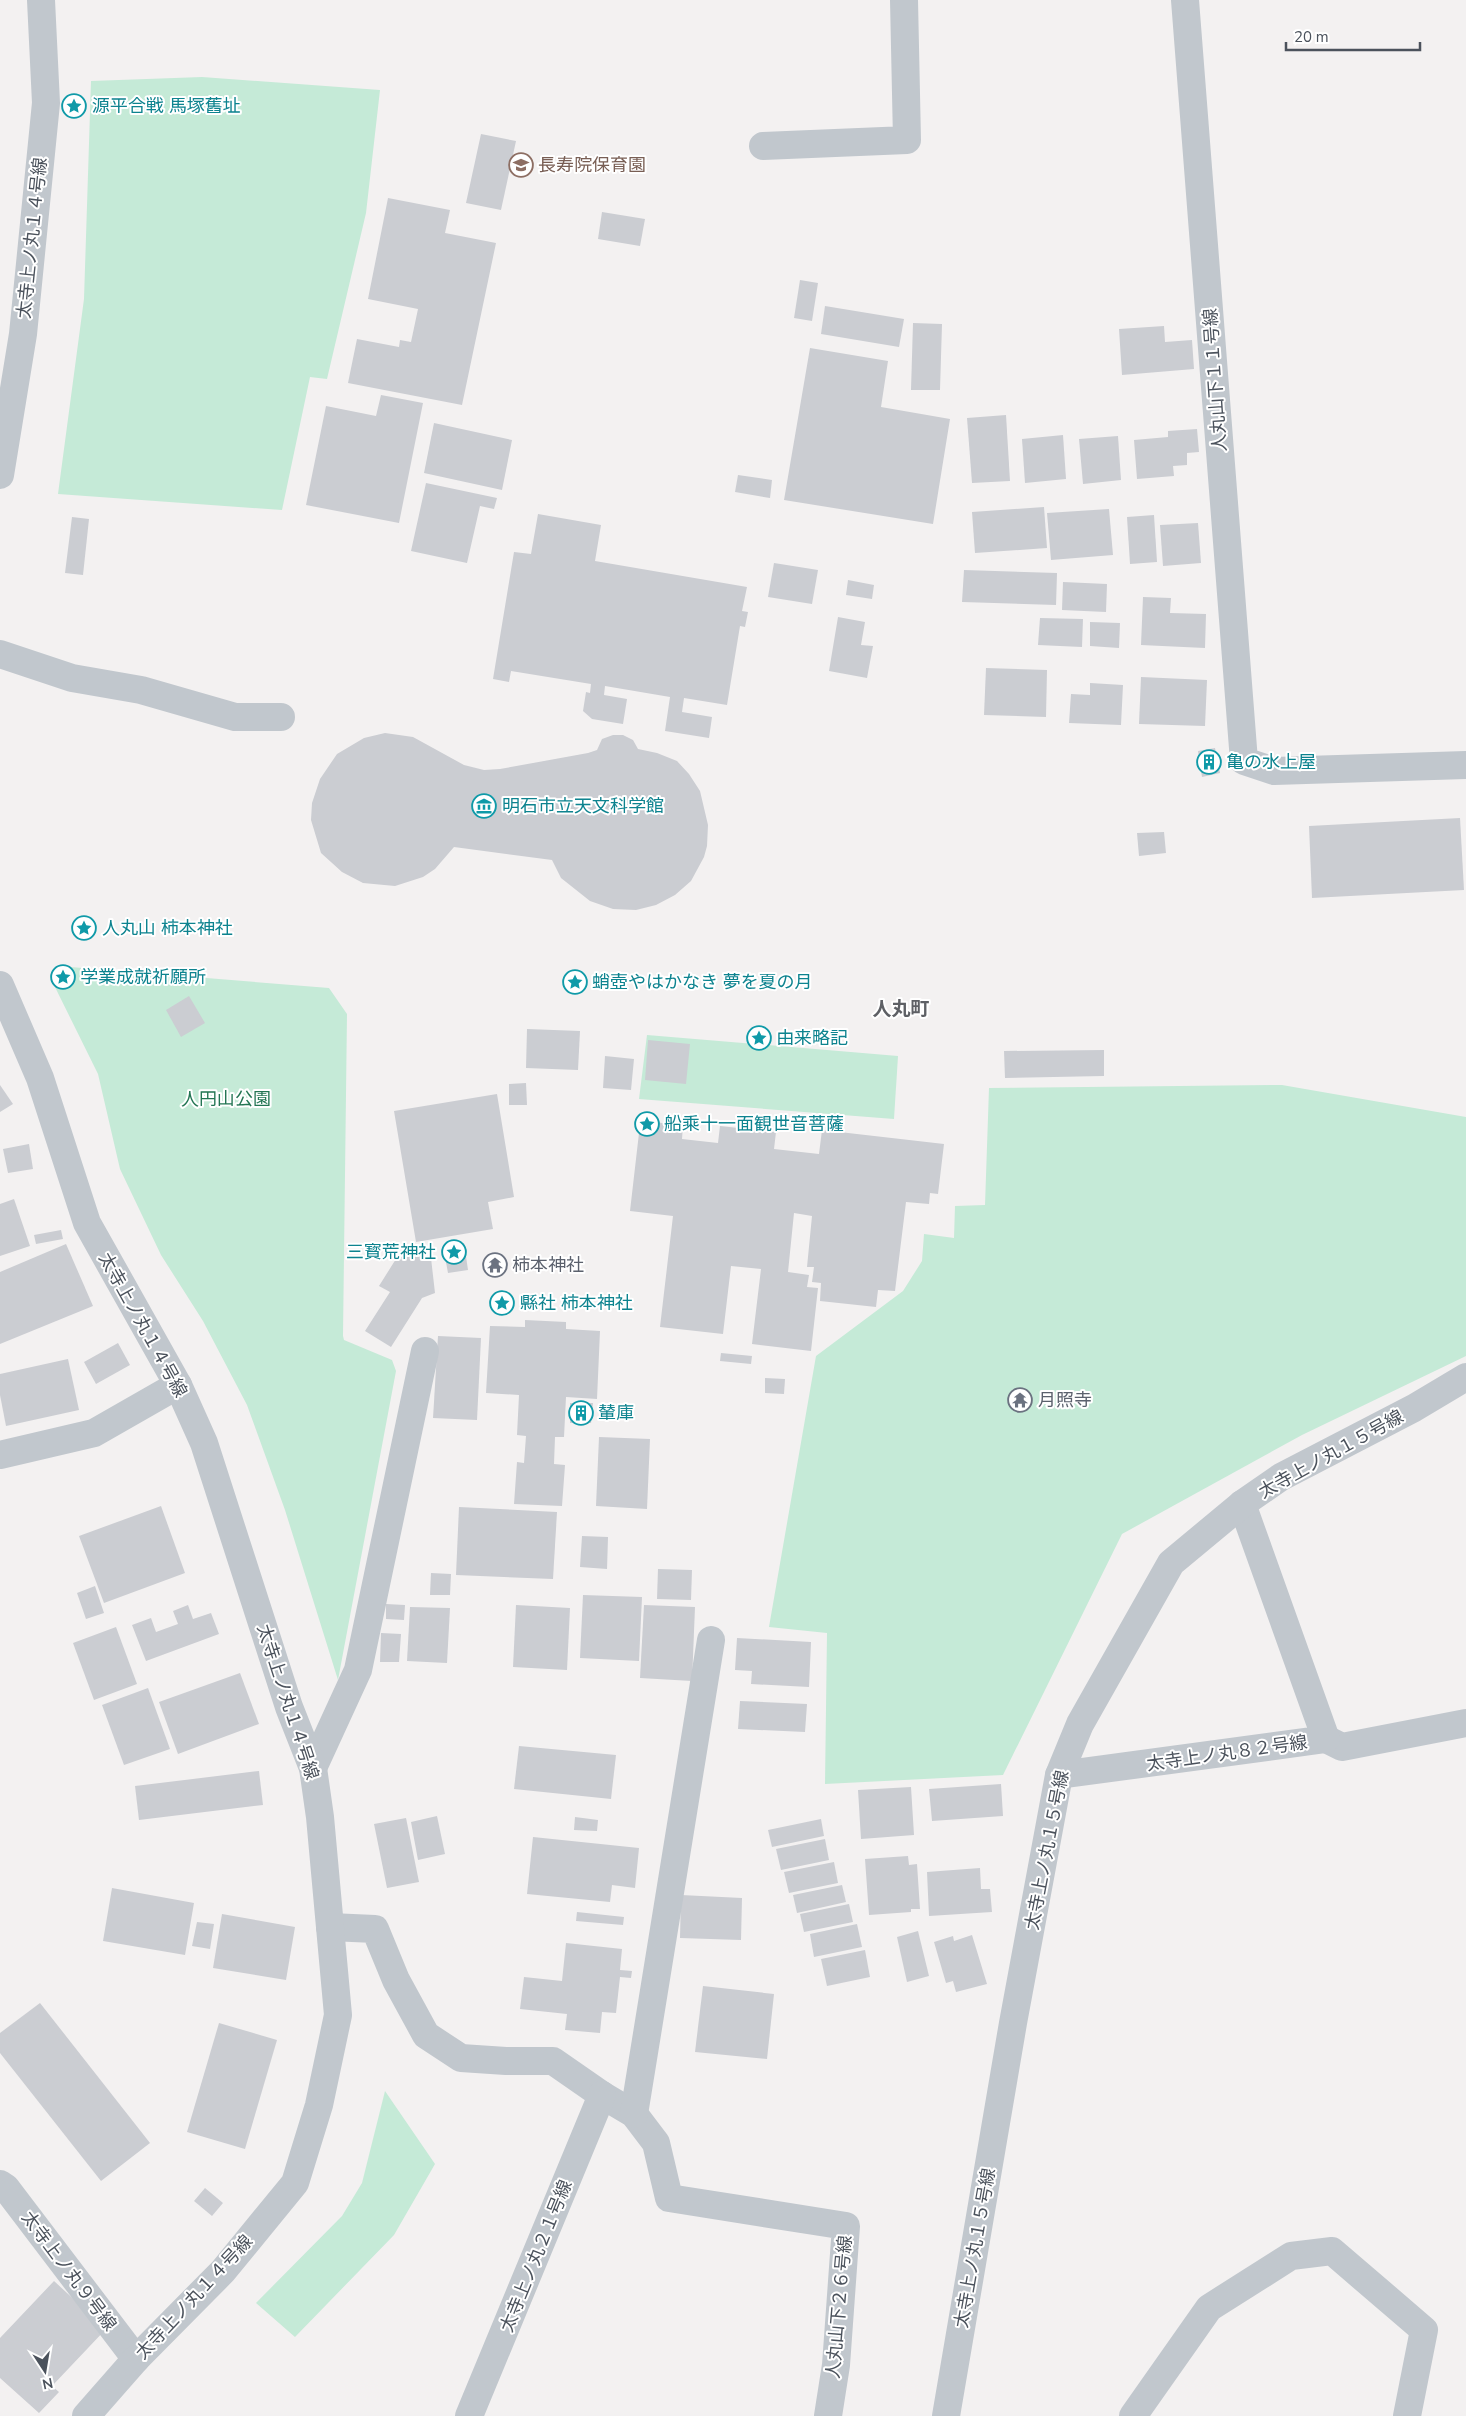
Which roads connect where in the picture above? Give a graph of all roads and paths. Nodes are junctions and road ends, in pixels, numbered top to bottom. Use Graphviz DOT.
graph roads {
  1 [pos="41,0"];
  2 [pos="904,0"];
  3 [pos="1186,0"];
  4 [pos="763,146"];
  5 [pos="0,475"];
  6 [pos="0,654"];
  7 [pos="281,717"];
  8 [pos="1466,765"];
  9 [pos="0,985"];
  10 [pos="425,1351"];
  11 [pos="1466,1377"];
  12 [pos="178,1385"];
  13 [pos="0,1454"];
  14 [pos="1242,1504"];
  15 [pos="711,1640"];
  16 [pos="1466,1723"];
  17 [pos="1326,1739"];
  18 [pos="313,1768"];
  19 [pos="1059,1775"];
  20 [pos="330,1927"];
  21 [pos="602,2095"];
  22 [pos="634,2114"];
  23 [pos="0,2184"];
  24 [pos="136,2358"];
  25 [pos="474,2414"];
  26 [pos="86,2416"];
  27 [pos="828,2416"];
  28 [pos="946,2416"];
  29 [pos="1134,2416"];
  30 [pos="1407,2416"];
  1 -- 5 [label="street, 太寺上ノ丸１４号線"];
  2 -- 4 [label="street"];
  3 -- 8 [label="street, 人丸山下１１号線"];
  6 -- 7 [label="street"];
  9 -- 12 [label="street, 太寺上ノ丸１４号線"];
  10 -- 18 [label="street"];
  11 -- 14 [label="street, 太寺上ノ丸１５号線"];
  12 -- 13 [label="street"];
  12 -- 18 [label="street, 太寺上ノ丸１４号線"];
  14 -- 17 [label="street, 太寺上ノ丸８２号線"];
  14 -- 19 [label="street, 太寺上ノ丸１５号線"];
  15 -- 22 [label="street"];
  16 -- 17 [label="street"];
  17 -- 19 [label="street, 太寺上ノ丸８２号線"];
  18 -- 20 [label="street, 太寺上ノ丸１４号線"];
  19 -- 28 [label="street, 太寺上ノ丸１５号線"];
  20 -- 21 [label="street"];
  20 -- 24 [label="street, 太寺上ノ丸１４号線"];
  21 -- 22 [label="street"];
  21 -- 25 [label="street, 太寺上ノ丸２１号線"];
  22 -- 27 [label="street, 人丸山下２６号線"];
  23 -- 24 [label="street, 太寺上ノ丸９号線"];
  24 -- 26 [label="street, 太寺上ノ丸１４号線"];
  29 -- 30 [label="street"];
}
